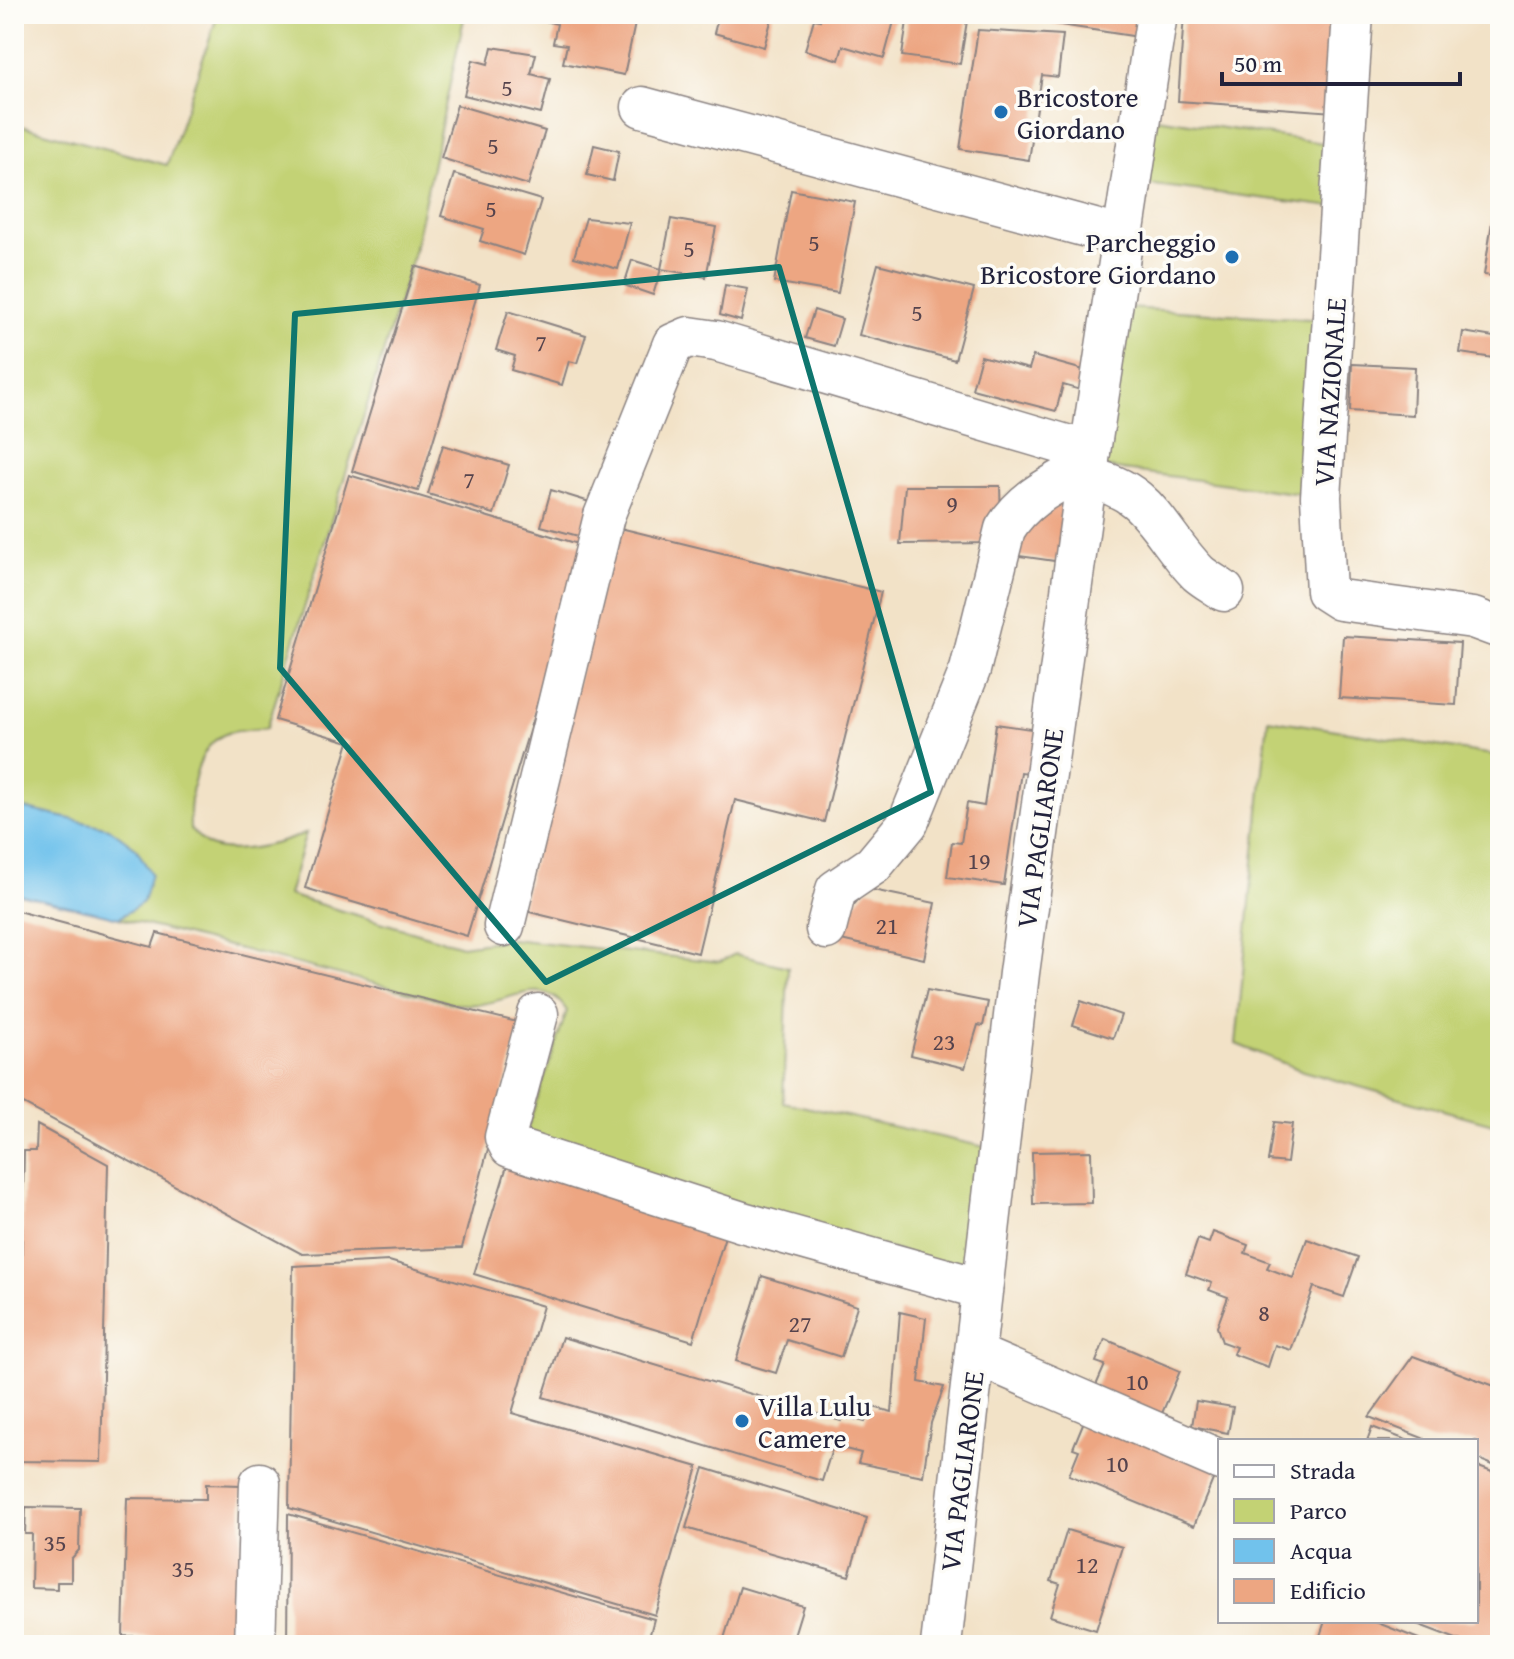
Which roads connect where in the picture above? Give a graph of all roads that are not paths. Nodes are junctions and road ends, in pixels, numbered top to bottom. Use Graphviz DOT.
graph roads {
  1 [pos="1157,14"];
  2 [pos="1353,14"];
  3 [pos="642,107"];
  4 [pos="1124,237"];
  5 [pos="1089,465"];
  6 [pos="1224,591"];
  7 [pos="1500,628"];
  8 [pos="504,926"];
  9 [pos="826,929"];
  10 [pos="538,1014"];
  11 [pos="982,1289"];
  12 [pos="975,1354"];
  13 [pos="1218,1459"];
  14 [pos="260,1483"];
  15 [pos="255,1645"];
  16 [pos="941,1645"];
  1 -- 4 [label="street, VIA PAGLIARONE"];
  2 -- 7 [label="street, VIA NAZIONALE"];
  3 -- 4 [label="street"];
  4 -- 5 [label="street, VIA PAGLIARONE"];
  5 -- 6 [label="street"];
  5 -- 8 [label="street"];
  5 -- 9 [label="street"];
  5 -- 11 [label="street, VIA PAGLIARONE"];
  10 -- 11 [label="street"];
  11 -- 12 [label="street, VIA PAGLIARONE"];
  12 -- 13 [label="street"];
  12 -- 16 [label="street, VIA PAGLIARONE"];
  14 -- 15 [label="street"];
}
